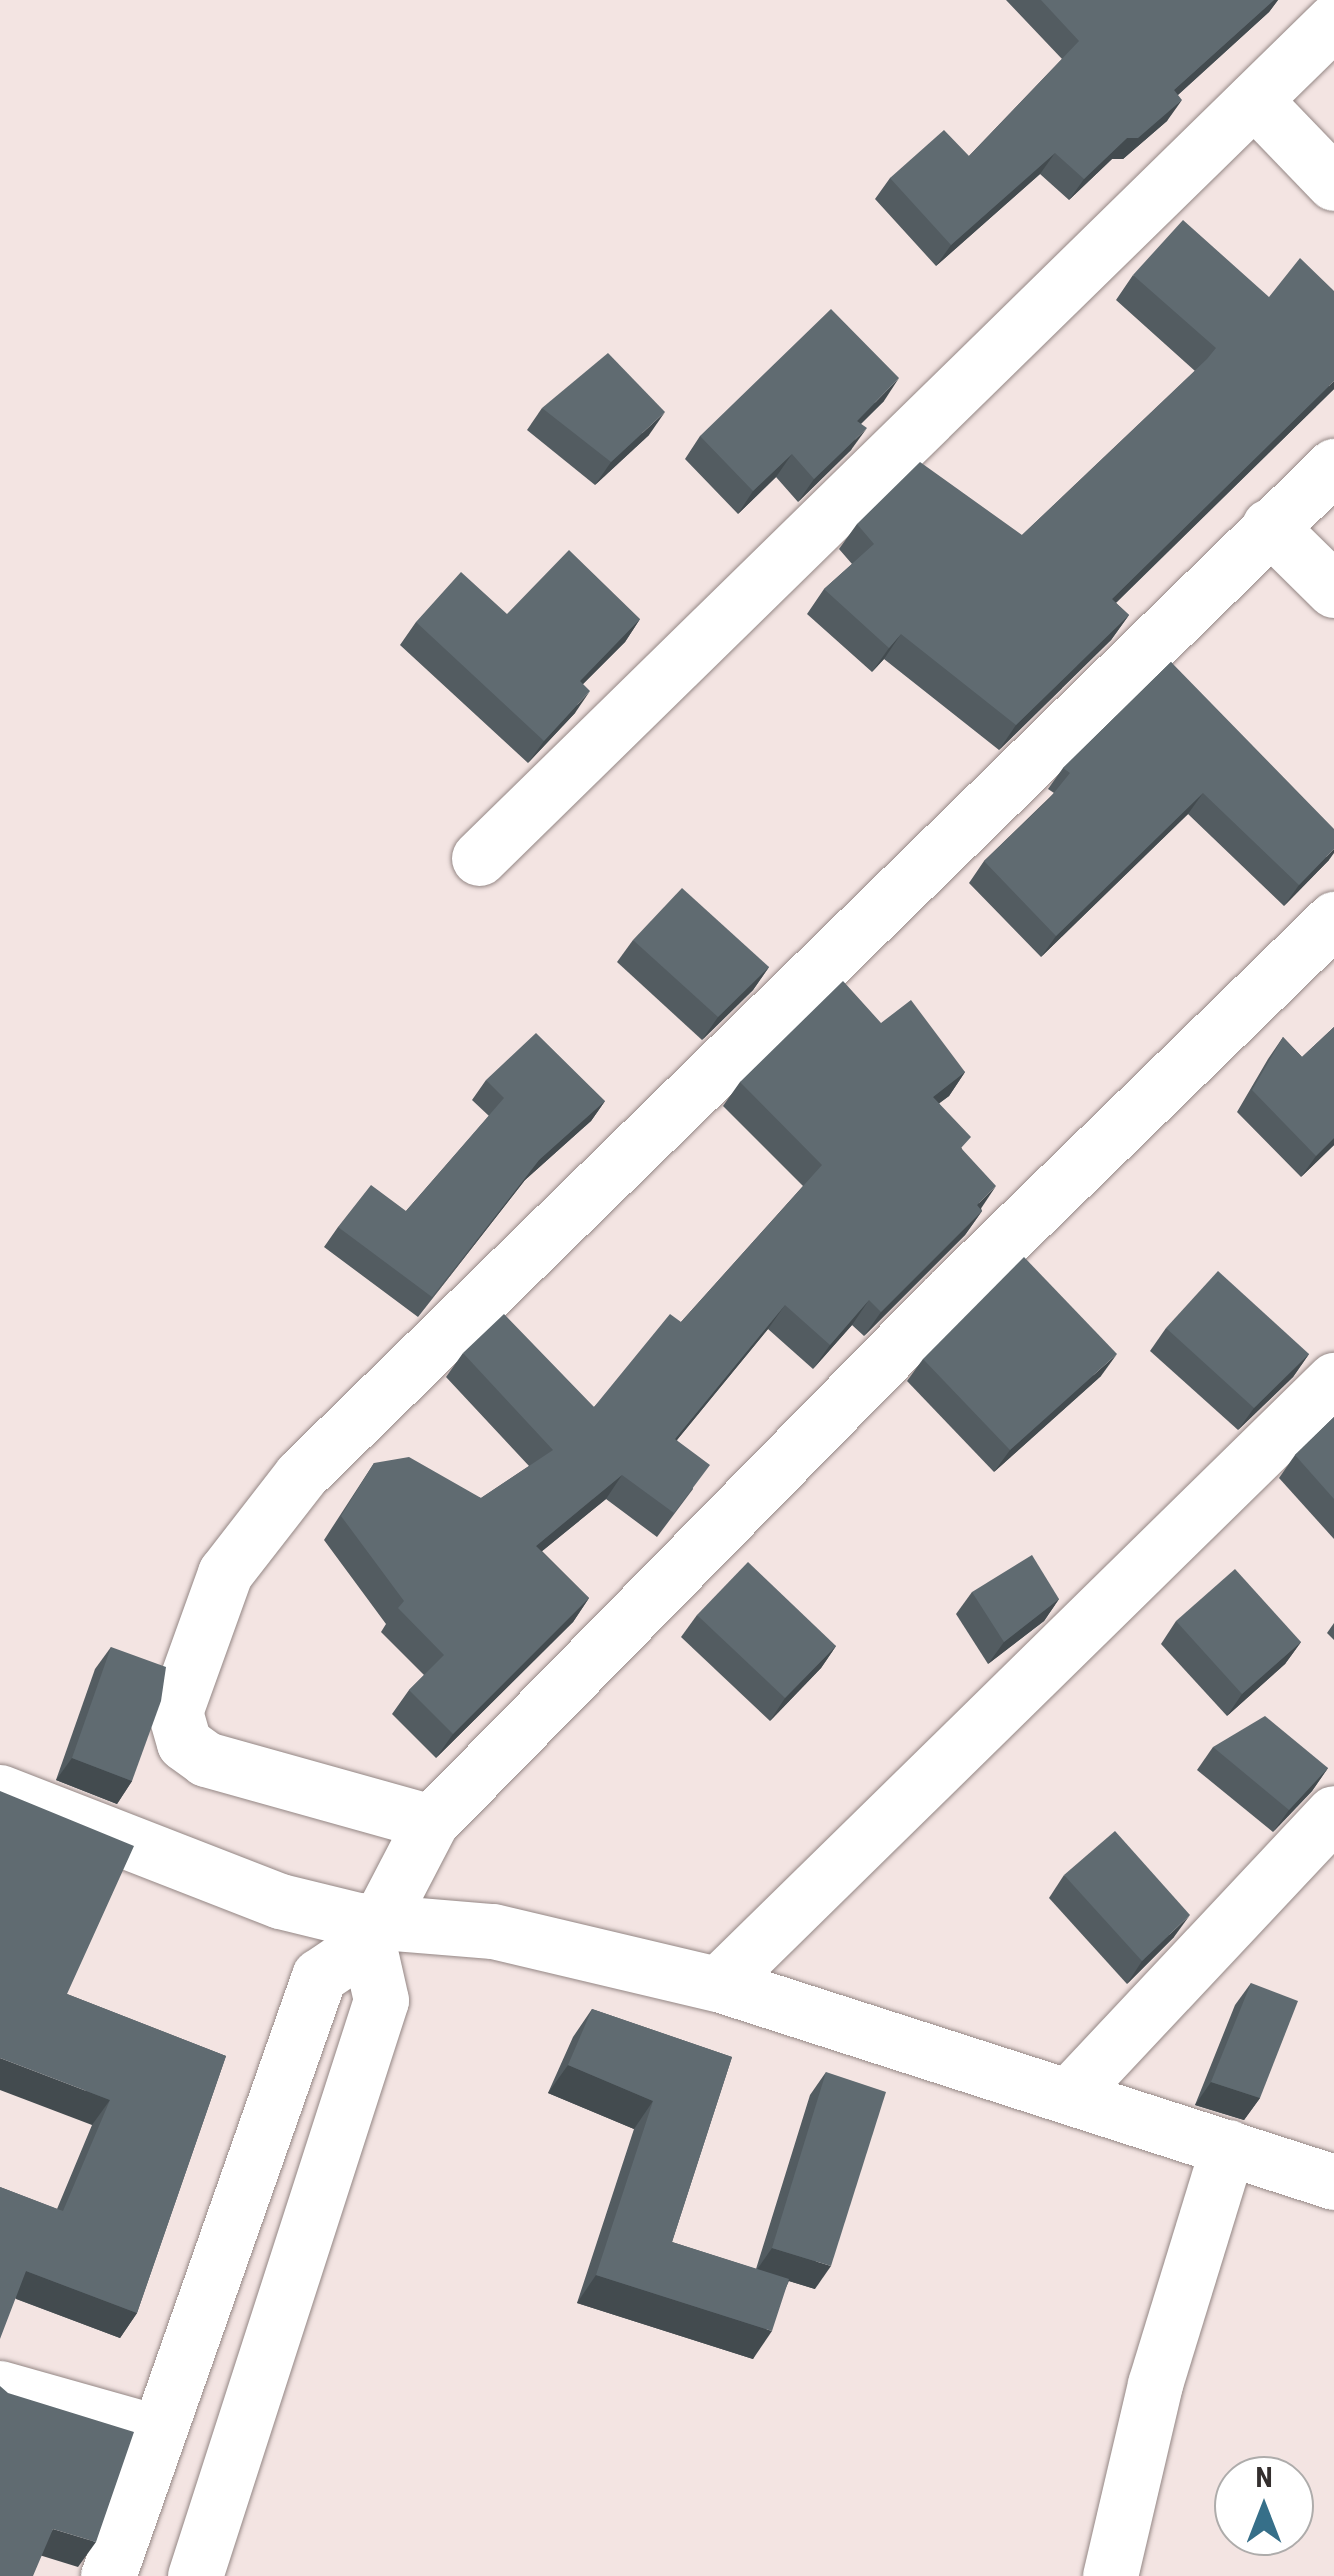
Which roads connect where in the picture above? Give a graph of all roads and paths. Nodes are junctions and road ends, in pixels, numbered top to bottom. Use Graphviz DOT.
graph roads {
  1 [pos="1334,21"];
  2 [pos="1254,100"];
  3 [pos="1334,183"];
  4 [pos="1334,466"];
  5 [pos="1269,526"];
  6 [pos="1334,590"];
  7 [pos="479,858"];
  8 [pos="1334,919"];
  9 [pos="1334,1380"];
  10 [pos="0,1792"];
  11 [pos="1334,1813"];
  12 [pos="431,1822"];
  13 [pos="372,1933"];
  14 [pos="718,1984"];
  15 [pos="1068,2096"];
  16 [pos="1228,2147"];
  17 [pos="1334,2182"];
  18 [pos="0,2388"];
  19 [pos="155,2432"];
  20 [pos="108,2576"];
  21 [pos="195,2576"];
  22 [pos="1110,2576"];
  1 -- 2 [label="street"];
  2 -- 3 [label="street"];
  2 -- 7 [label="street"];
  4 -- 5 [label="street"];
  5 -- 6 [label="street"];
  5 -- 12 [label="street"];
  8 -- 12 [label="street"];
  9 -- 14 [label="street"];
  10 -- 13 [label="street"];
  11 -- 15 [label="street"];
  12 -- 13 [label="street"];
  13 -- 14 [label="street"];
  13 -- 19 [label="street"];
  13 -- 21 [label="street"];
  14 -- 15 [label="street"];
  15 -- 16 [label="street"];
  16 -- 17 [label="street"];
  16 -- 22 [label="street"];
  18 -- 19 [label="street"];
  19 -- 20 [label="street"];
}
